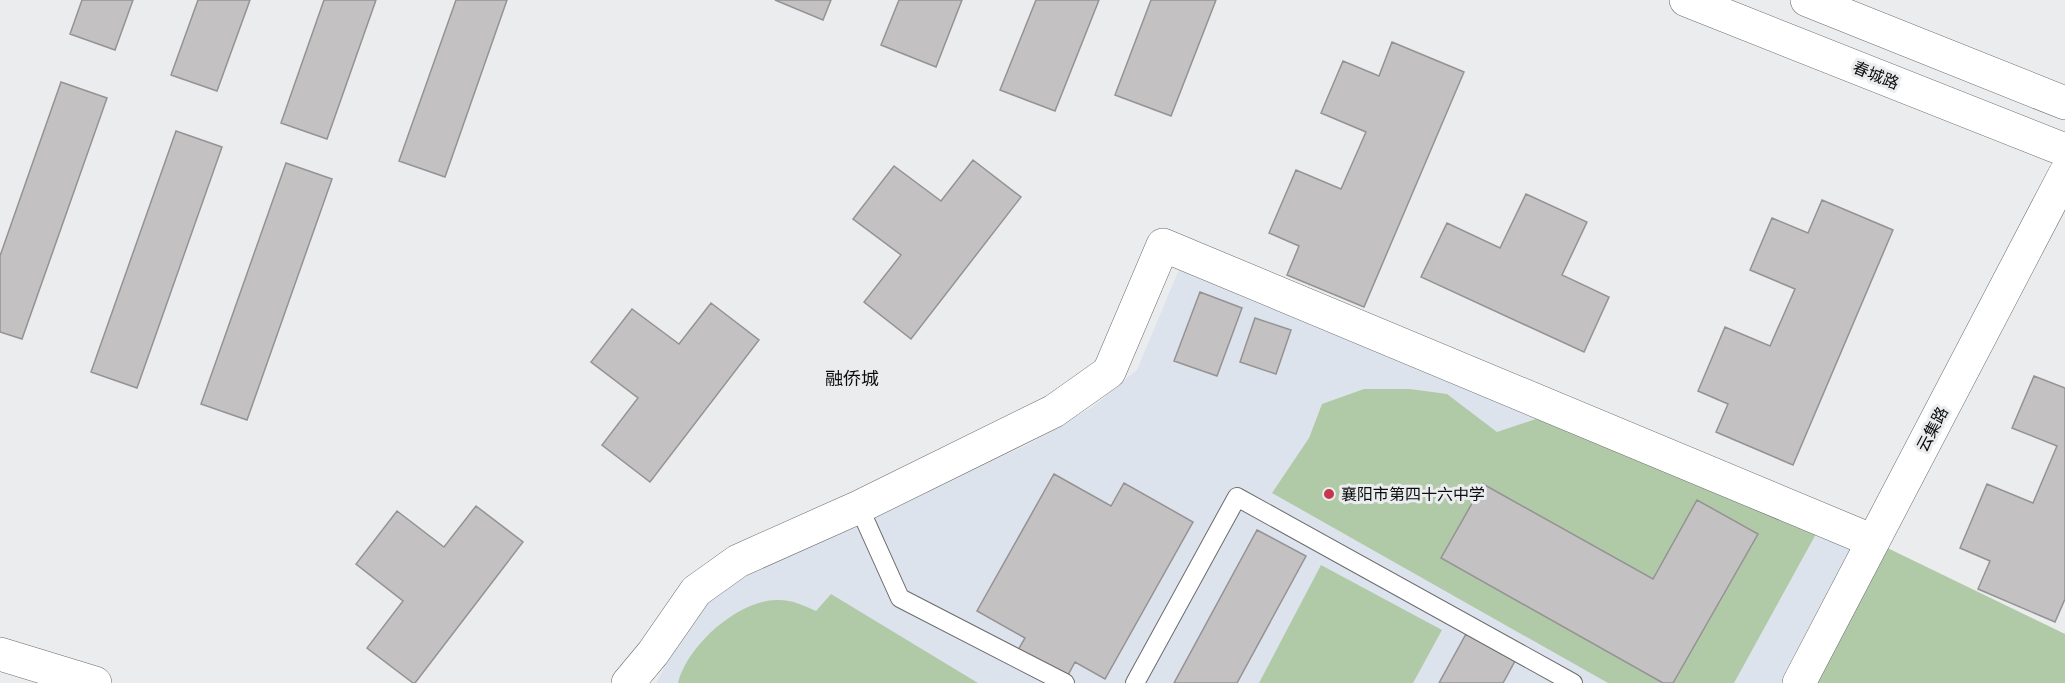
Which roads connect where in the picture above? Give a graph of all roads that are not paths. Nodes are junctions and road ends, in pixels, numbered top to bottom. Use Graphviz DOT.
graph roads {
  1 [pos="1686,0"];
  2 [pos="1807,0"];
  3 [pos="2065,103"];
  4 [pos="2065,150"];
  5 [pos="2065,174"];
  6 [pos="860,507"];
  7 [pos="1873,541"];
  8 [pos="0,654"];
  9 [pos="1541,675"];
  10 [pos="96,683"];
  11 [pos="628,683"];
  12 [pos="1065,683"];
  13 [pos="1135,683"];
  14 [pos="1573,683"];
  15 [pos="1799,683"];
  1 -- 4 [label="street, 春城路"];
  2 -- 3 [label="street"];
  5 -- 7 [label="street, 云集路"];
  6 -- 7 [label="street"];
  6 -- 11 [label="street"];
  6 -- 12 [label="lane"];
  7 -- 15 [label="street, 云集路"];
  8 -- 10 [label="street"];
  9 -- 13 [label="lane"];
  9 -- 14 [label="lane"];
}
